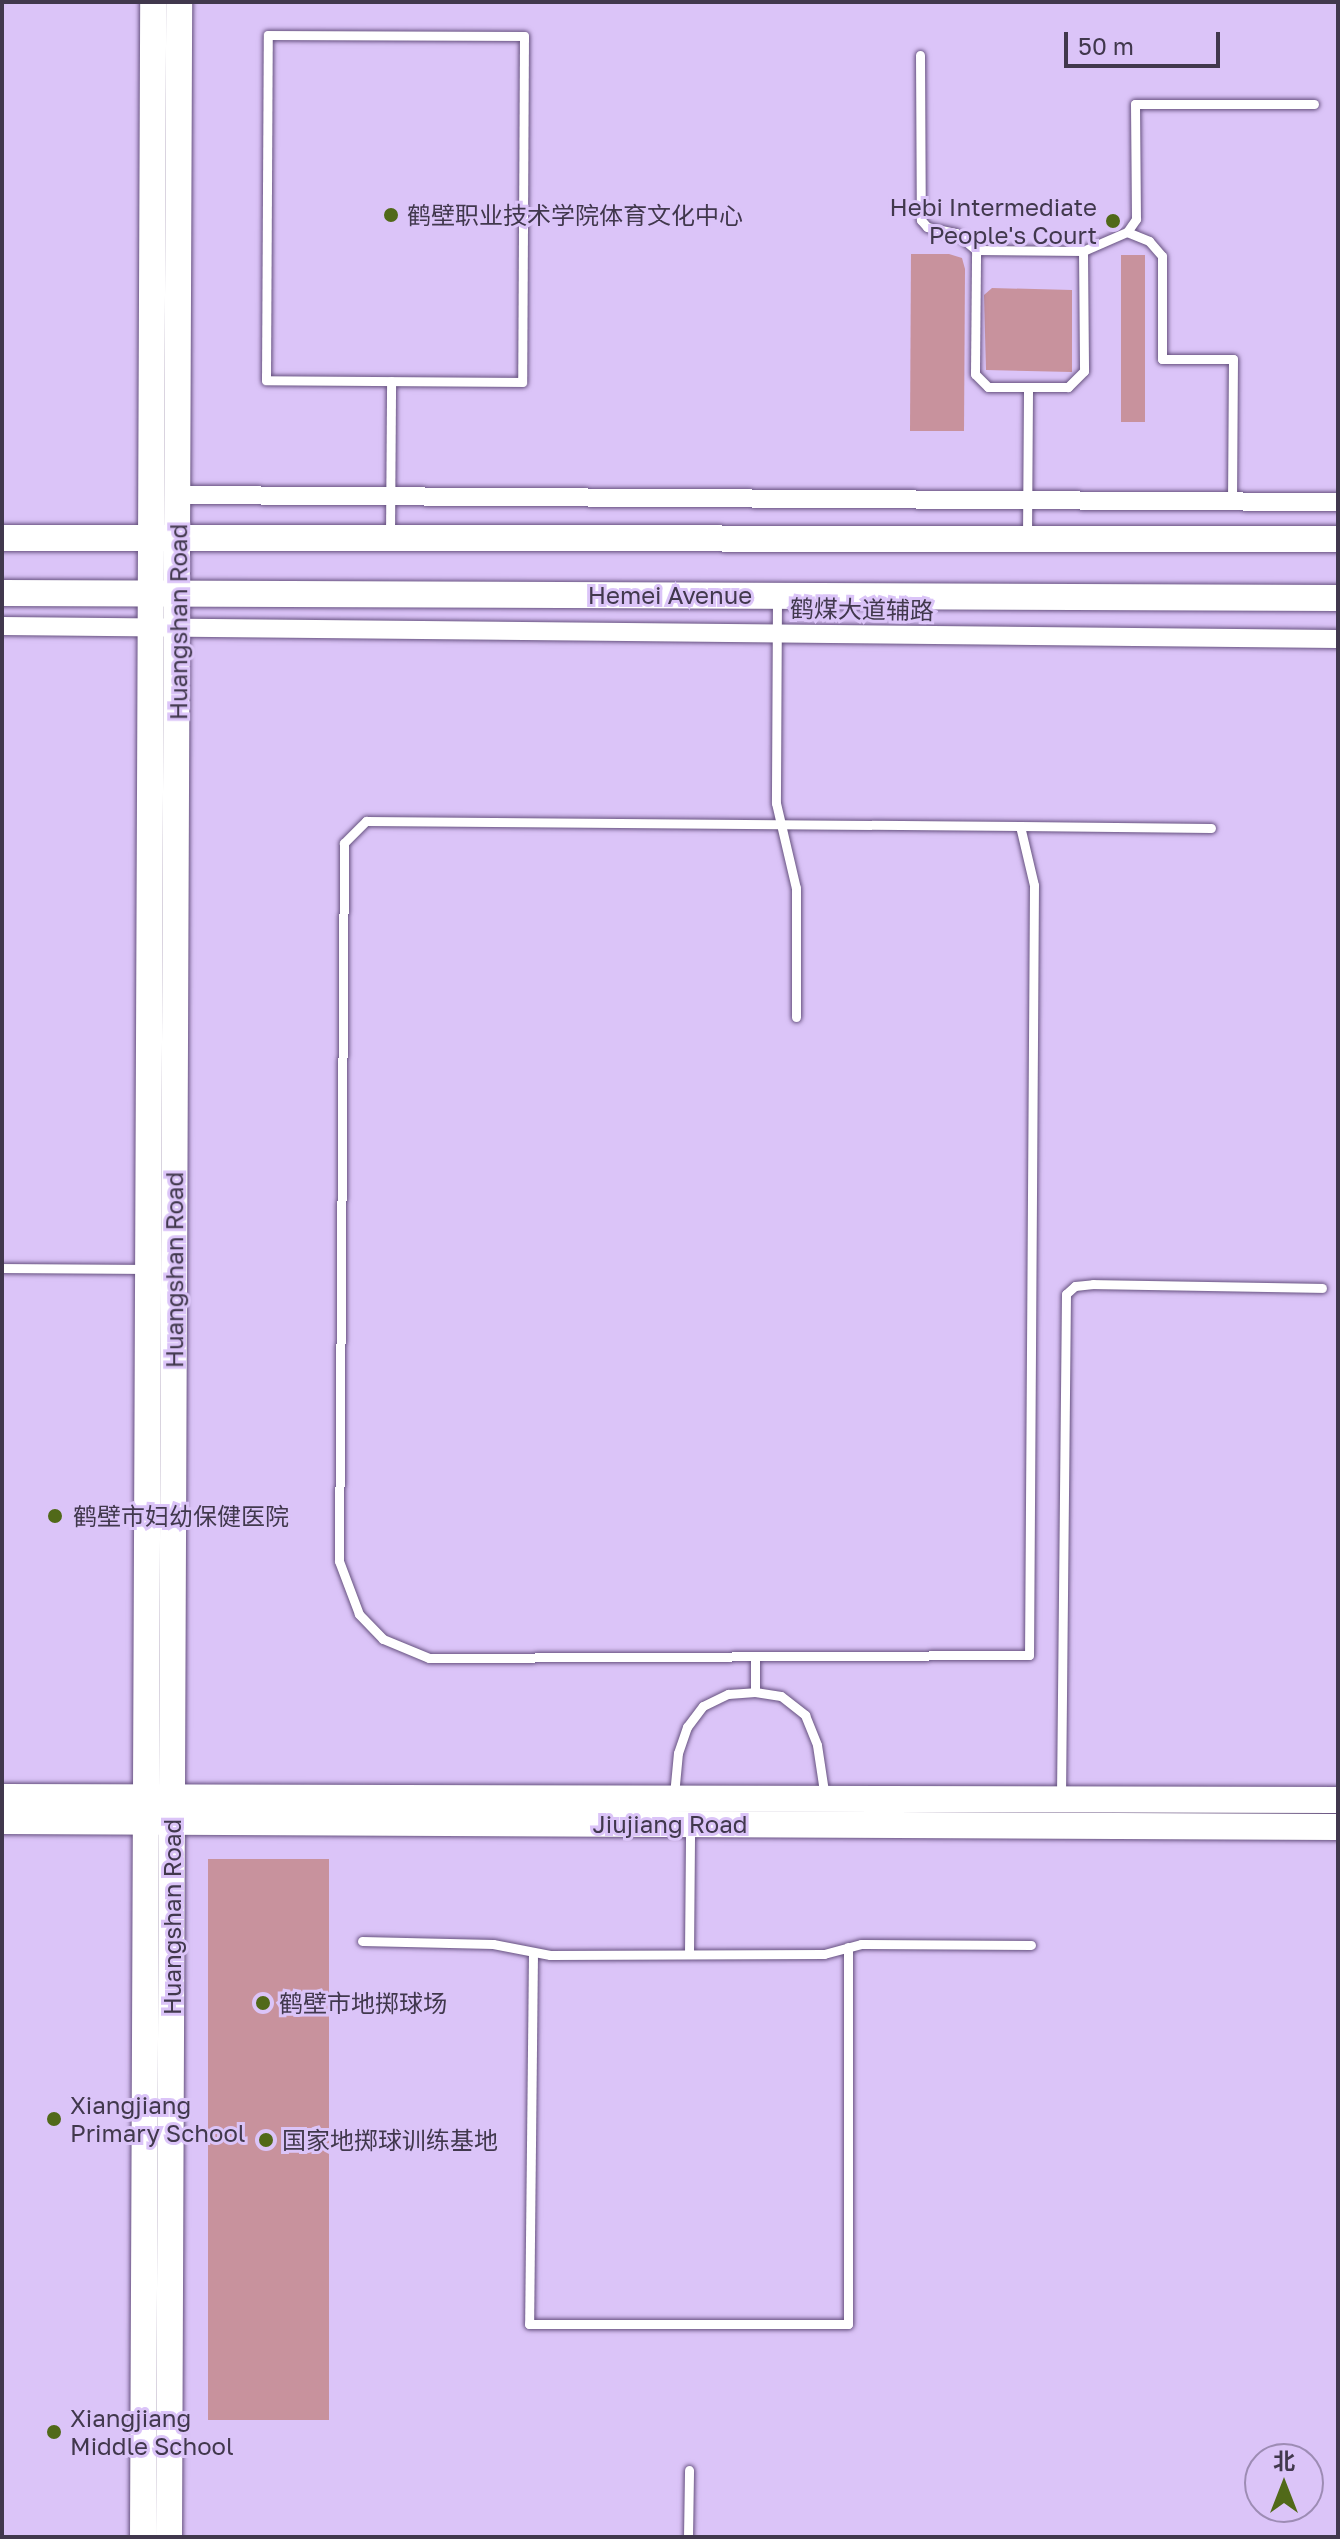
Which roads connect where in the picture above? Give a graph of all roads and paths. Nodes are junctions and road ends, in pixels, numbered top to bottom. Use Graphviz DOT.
graph roads {
  1 [pos="153,2"];
  2 [pos="179,2"];
  3 [pos="920,55"];
  4 [pos="1314,104"];
  5 [pos="1127,232"];
  6 [pos="976,250"];
  7 [pos="1083,251"];
  8 [pos="391,381"];
  9 [pos="1028,387"];
  10 [pos="178,495"];
  11 [pos="391,497"];
  12 [pos="1027,501"];
  13 [pos="1232,502"];
  14 [pos="1338,502"];
  15 [pos="2,538"];
  16 [pos="165,538"];
  17 [pos="390,538"];
  18 [pos="1027,539"];
  19 [pos="1338,539"];
  20 [pos="2,593"];
  21 [pos="165,594"];
  22 [pos="777,596"];
  23 [pos="1338,598"];
  24 [pos="2,626"];
  25 [pos="165,627"];
  26 [pos="777,632"];
  27 [pos="1338,639"];
  28 [pos="785,825"];
  29 [pos="1020,826"];
  30 [pos="1211,828"];
  31 [pos="796,1017"];
  32 [pos="2,1268"];
  33 [pos="149,1269"];
  34 [pos="1322,1288"];
  35 [pos="755,1656"];
  36 [pos="755,1692"];
  37 [pos="2,1797"];
  38 [pos="674,1798"];
  39 [pos="826,1799"];
  40 [pos="1061,1799"];
  41 [pos="1338,1800"];
  42 [pos="159,1809"];
  43 [pos="2,1821"];
  44 [pos="690,1824"];
  45 [pos="1338,1827"];
  46 [pos="362,1941"];
  47 [pos="1031,1945"];
  48 [pos="848,1947"];
  49 [pos="533,1953"];
  50 [pos="689,1954"];
  51 [pos="689,2470"];
  52 [pos="143,2537"];
  53 [pos="169,2537"];
  54 [pos="688,2537"];
  1 -- 16 [label="street, Huangshan Road"];
  2 -- 10 [label="street, Huangshan Road"];
  3 -- 6 [label="lane"];
  4 -- 5 [label="lane"];
  5 -- 7 [label="lane"];
  5 -- 13 [label="lane"];
  6 -- 7 [label="lane"];
  6 -- 9 [label="lane"];
  7 -- 9 [label="lane"];
  8 -- 8 [label="lane"];
  8 -- 11 [label="lane"];
  9 -- 12 [label="lane"];
  10 -- 11 [label="street"];
  10 -- 16 [label="street, Huangshan Road"];
  11 -- 12 [label="street"];
  11 -- 17 [label="lane"];
  12 -- 13 [label="street"];
  12 -- 18 [label="lane"];
  13 -- 14 [label="street"];
  15 -- 16 [label="street"];
  16 -- 17 [label="street"];
  16 -- 21 [label="street, Huangshan Road"];
  17 -- 18 [label="street"];
  18 -- 19 [label="street"];
  20 -- 21 [label="street, Hemei Avenue"];
  21 -- 22 [label="street, Hemei Avenue"];
  21 -- 25 [label="street, Huangshan Road"];
  22 -- 23 [label="street, Hemei Avenue"];
  22 -- 26 [label="lane"];
  24 -- 25 [label="street, 鹤煤大道辅路"];
  25 -- 26 [label="street, 鹤煤大道辅路"];
  25 -- 33 [label="street, Huangshan Road"];
  25 -- 42 [label="street, Huangshan Road"];
  26 -- 27 [label="street, 鹤煤大道辅路"];
  26 -- 28 [label="lane"];
  28 -- 29 [label="lane"];
  28 -- 31 [label="lane"];
  28 -- 35 [label="lane"];
  29 -- 30 [label="lane"];
  29 -- 35 [label="lane"];
  32 -- 33 [label="lane"];
  33 -- 42 [label="street, Huangshan Road"];
  34 -- 40 [label="lane"];
  35 -- 36 [label="lane"];
  36 -- 38 [label="lane"];
  36 -- 39 [label="lane"];
  37 -- 42 [label="street, Jiujiang Road"];
  38 -- 39 [label="street, Jiujiang Road"];
  38 -- 42 [label="street, Jiujiang Road"];
  39 -- 40 [label="street, Jiujiang Road"];
  40 -- 41 [label="street, Jiujiang Road"];
  42 -- 43 [label="street, Jiujiang Road"];
  42 -- 44 [label="street, Jiujiang Road"];
  42 -- 52 [label="street, Huangshan Road"];
  42 -- 53 [label="street, Huangshan Road"];
  44 -- 45 [label="street, Jiujiang Road"];
  44 -- 50 [label="lane"];
  46 -- 49 [label="lane"];
  47 -- 48 [label="lane"];
  48 -- 49 [label="lane"];
  48 -- 50 [label="lane"];
  49 -- 50 [label="lane"];
  51 -- 54 [label="lane"];
}
